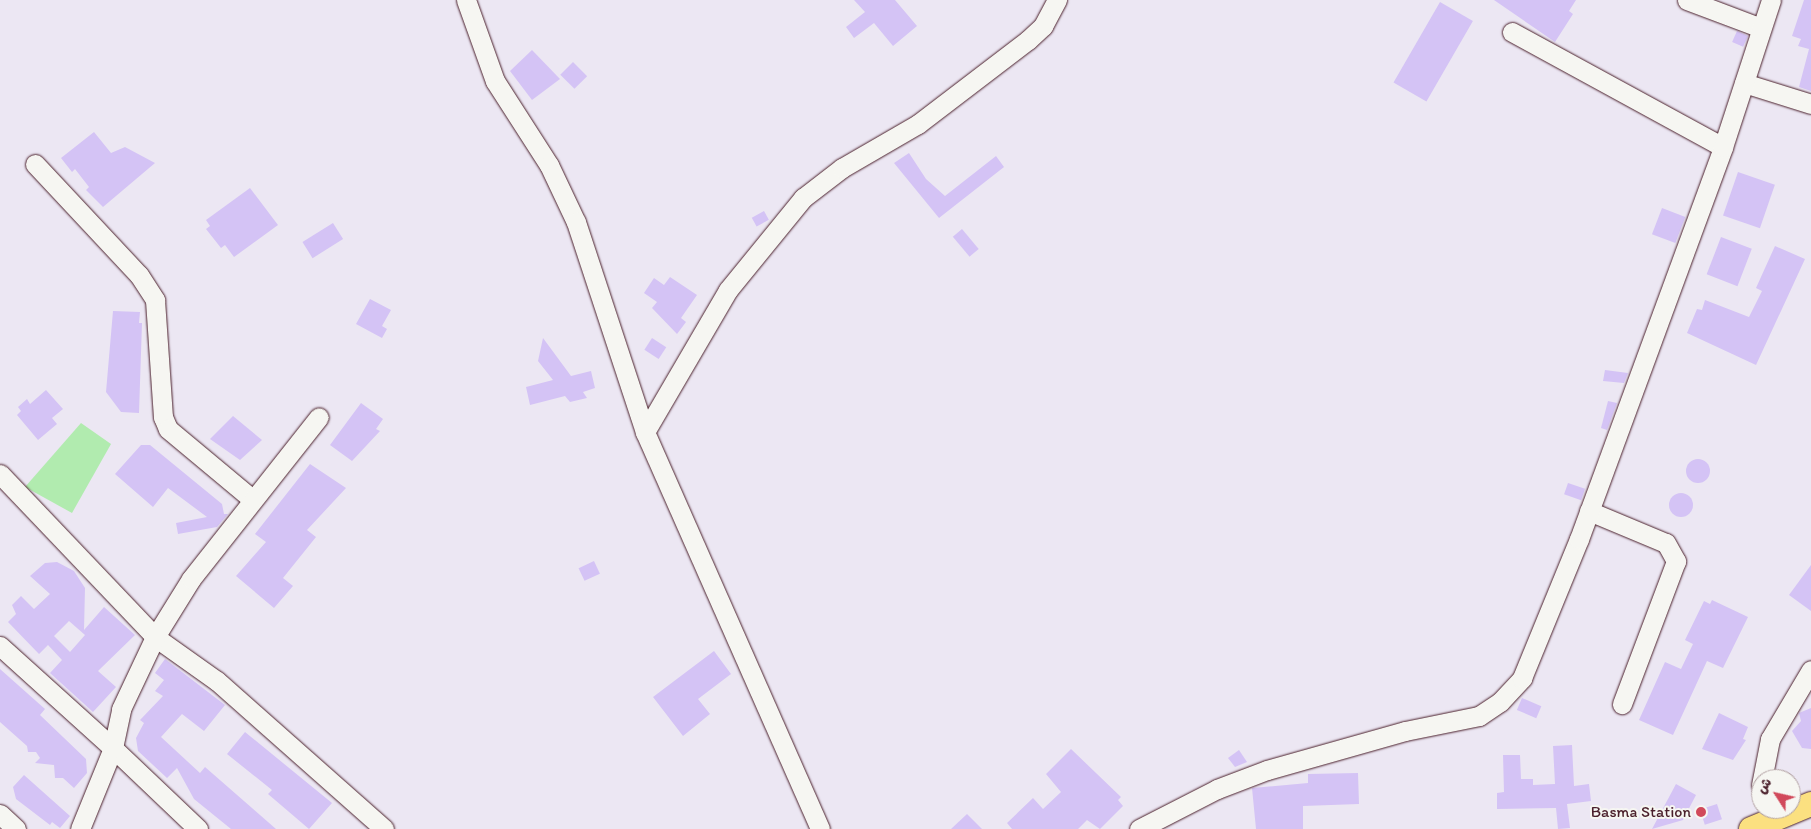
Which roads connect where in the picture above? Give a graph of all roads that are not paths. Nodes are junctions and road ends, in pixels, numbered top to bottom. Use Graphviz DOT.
graph roads {
  1 [pos="466,0"];
  2 [pos="1057,0"];
  3 [pos="1686,0"];
  4 [pos="1771,0"];
  5 [pos="1761,28"];
  6 [pos="1512,32"];
  7 [pos="1744,84"];
  8 [pos="1811,104"];
  9 [pos="1722,147"];
  10 [pos="35,164"];
  11 [pos="319,417"];
  12 [pos="645,432"];
  13 [pos="0,474"];
  14 [pos="252,499"];
  15 [pos="1589,511"];
  16 [pos="155,637"];
  17 [pos="0,646"];
  18 [pos="1811,670"];
  19 [pos="1622,704"];
  20 [pos="113,748"];
  21 [pos="1764,769"];
  22 [pos="1811,804"];
  23 [pos="0,814"];
  24 [pos="1759,823"];
  25 [pos="16,829"];
  26 [pos="80,829"];
  27 [pos="198,829"];
  28 [pos="384,829"];
  29 [pos="820,829"];
  30 [pos="1139,829"];
  1 -- 12 [label="street"];
  2 -- 12 [label="street"];
  3 -- 5 [label="street"];
  4 -- 5 [label="street"];
  5 -- 7 [label="street"];
  6 -- 9 [label="street"];
  7 -- 8 [label="street"];
  7 -- 9 [label="street"];
  9 -- 15 [label="street"];
  10 -- 14 [label="street"];
  11 -- 14 [label="street"];
  12 -- 29 [label="street"];
  13 -- 16 [label="street"];
  14 -- 16 [label="street"];
  15 -- 19 [label="street"];
  15 -- 30 [label="street"];
  16 -- 20 [label="street"];
  16 -- 28 [label="street"];
  17 -- 20 [label="street"];
  18 -- 21 [label="street"];
  20 -- 26 [label="street"];
  20 -- 27 [label="street"];
  22 -- 24 [label="main road"];
  23 -- 25 [label="street"];
}
